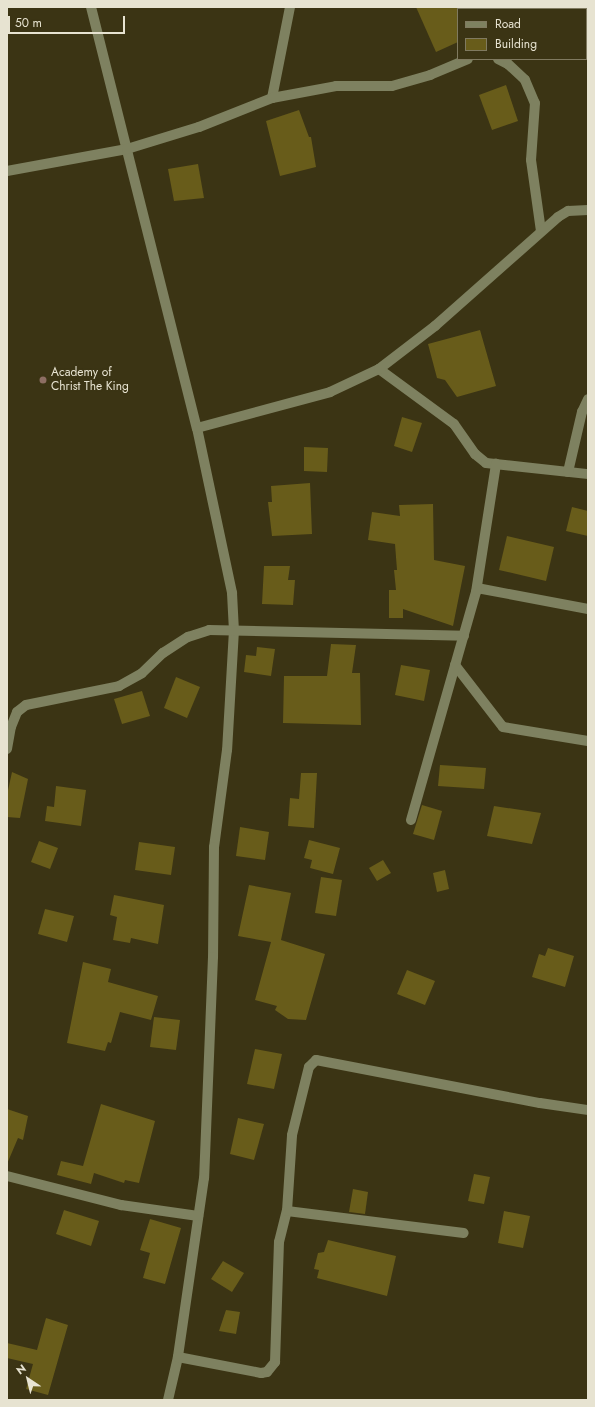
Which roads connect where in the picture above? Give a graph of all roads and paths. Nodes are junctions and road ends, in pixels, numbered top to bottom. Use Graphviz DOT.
graph roads {
  1 [pos="92,7"];
  2 [pos="290,7"];
  3 [pos="466,60"];
  4 [pos="500,60"];
  5 [pos="272,98"];
  6 [pos="127,149"];
  7 [pos="7,171"];
  8 [pos="588,210"];
  9 [pos="541,231"];
  10 [pos="379,369"];
  11 [pos="588,399"];
  12 [pos="197,428"];
  13 [pos="496,464"];
  14 [pos="568,472"];
  15 [pos="588,474"];
  16 [pos="476,588"];
  17 [pos="588,609"];
  18 [pos="234,630"];
  19 [pos="464,636"];
  20 [pos="455,665"];
  21 [pos="588,742"];
  22 [pos="7,749"];
  23 [pos="411,820"];
  24 [pos="588,1110"];
  25 [pos="7,1176"];
  26 [pos="287,1211"];
  27 [pos="198,1216"];
  28 [pos="464,1232"];
  29 [pos="178,1357"];
  30 [pos="168,1400"];
  1 -- 6 [label="street"];
  2 -- 5 [label="street"];
  3 -- 5 [label="street"];
  4 -- 9 [label="street"];
  5 -- 6 [label="street"];
  6 -- 7 [label="street"];
  6 -- 12 [label="street"];
  8 -- 9 [label="street"];
  9 -- 10 [label="street"];
  10 -- 12 [label="street"];
  10 -- 13 [label="street"];
  11 -- 14 [label="street"];
  12 -- 18 [label="street"];
  13 -- 14 [label="street"];
  13 -- 16 [label="street"];
  14 -- 15 [label="street"];
  16 -- 17 [label="street"];
  16 -- 19 [label="street"];
  18 -- 19 [label="street"];
  18 -- 22 [label="street"];
  18 -- 27 [label="street"];
  19 -- 20 [label="street"];
  20 -- 21 [label="street"];
  20 -- 23 [label="street"];
  24 -- 26 [label="street"];
  25 -- 27 [label="street"];
  26 -- 28 [label="street"];
  26 -- 29 [label="street"];
  27 -- 29 [label="street"];
  29 -- 30 [label="street"];
}
